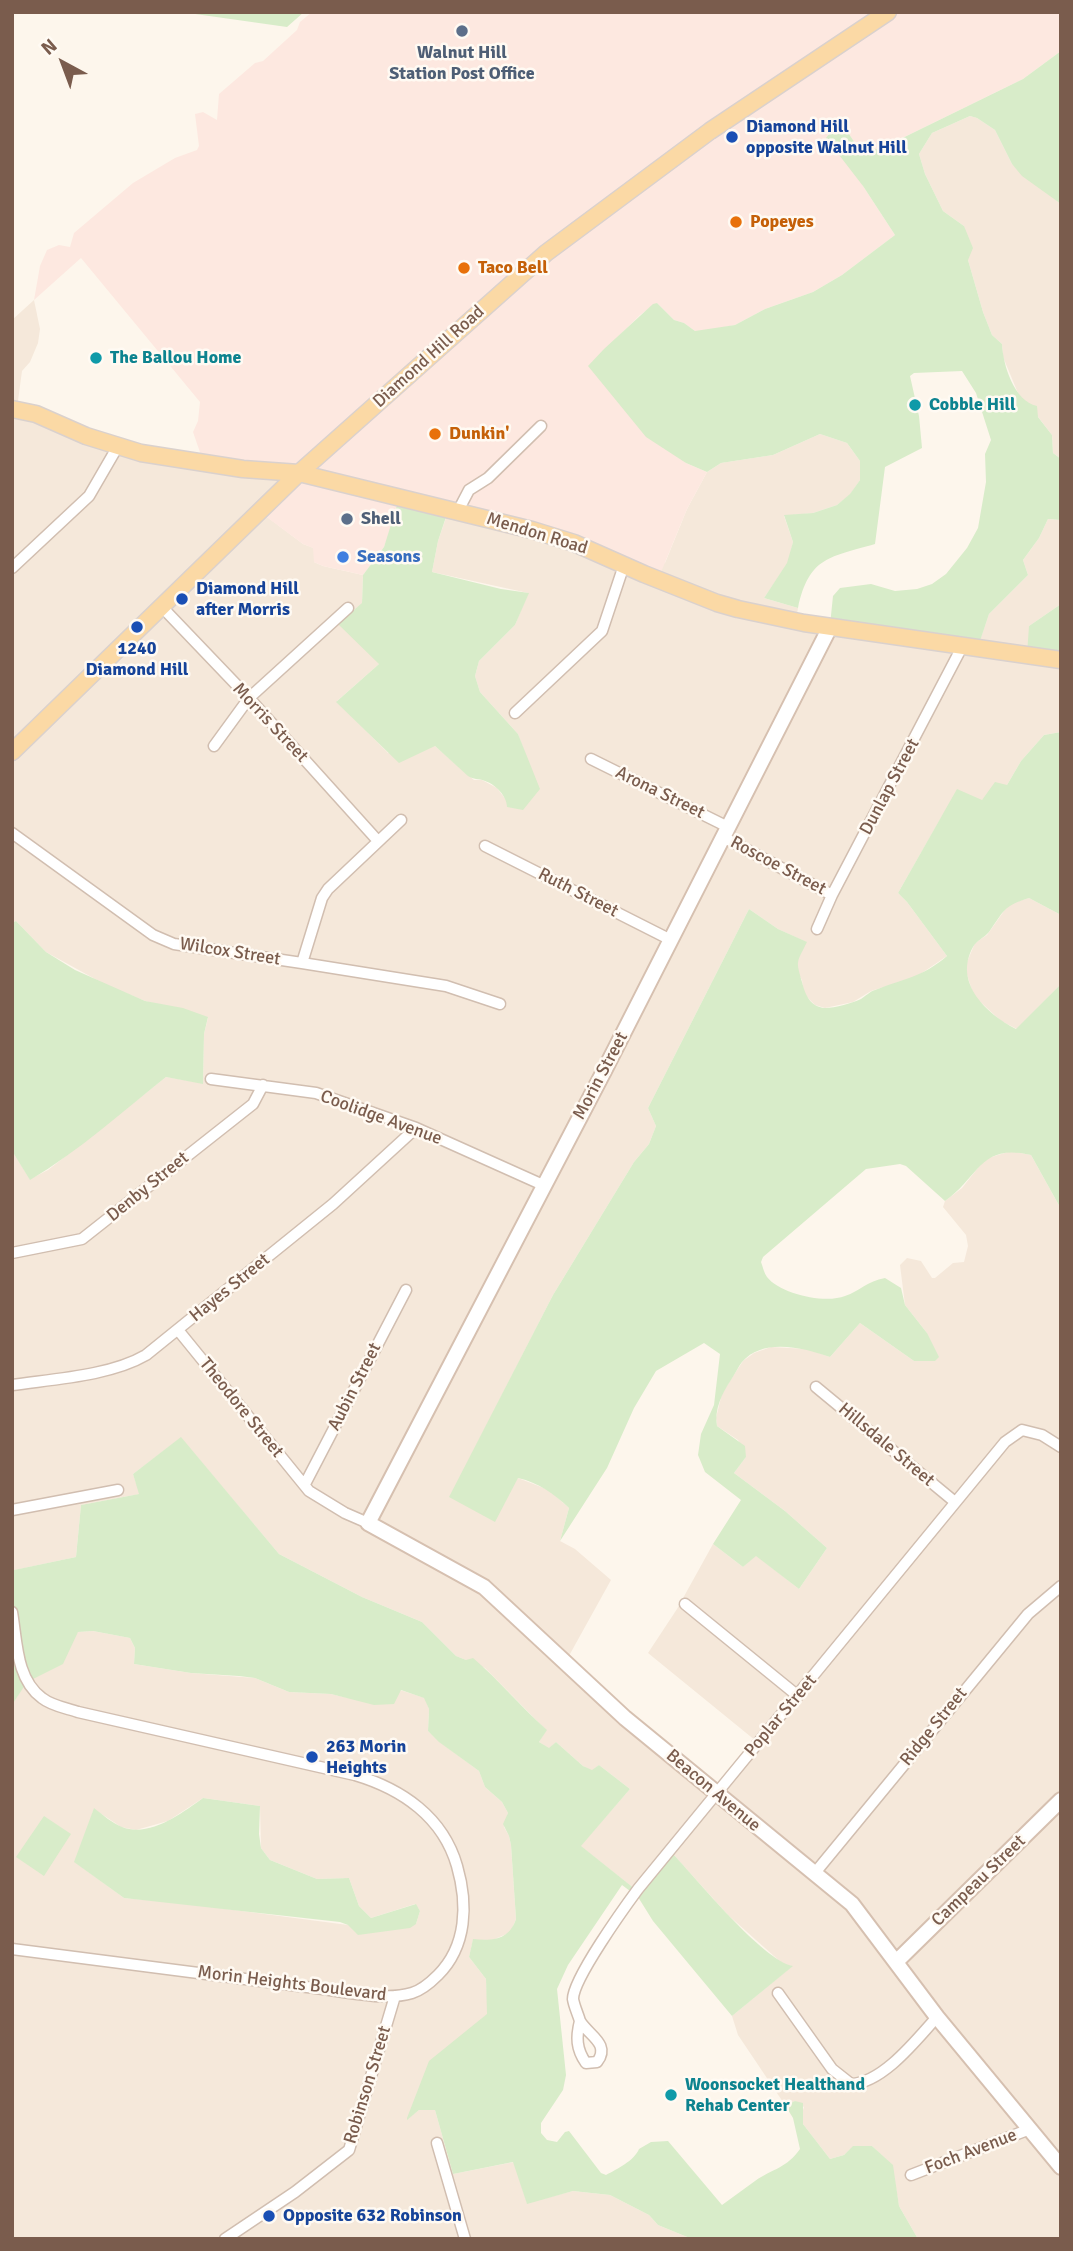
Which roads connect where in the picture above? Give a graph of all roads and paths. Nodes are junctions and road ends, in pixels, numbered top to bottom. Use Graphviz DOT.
graph roads {
  1 [pos="888,12"];
  2 [pos="12,409"];
  3 [pos="541,426"];
  4 [pos="118,446"];
  5 [pos="299,473"];
  6 [pos="458,511"];
  7 [pos="624,565"];
  8 [pos="12,568"];
  9 [pos="161,606"];
  10 [pos="348,608"];
  11 [pos="830,626"];
  12 [pos="963,646"];
  13 [pos="1061,660"];
  14 [pos="248,698"];
  15 [pos="515,713"];
  16 [pos="214,746"];
  17 [pos="12,752"];
  18 [pos="591,758"];
  19 [pos="401,820"];
  20 [pos="726,832"];
  21 [pos="12,833"];
  22 [pos="377,841"];
  23 [pos="485,846"];
  24 [pos="832,895"];
  25 [pos="817,929"];
  26 [pos="671,940"];
  27 [pos="302,963"];
  28 [pos="500,1004"];
  29 [pos="211,1079"];
  30 [pos="263,1085"];
  31 [pos="416,1128"];
  32 [pos="543,1185"];
  33 [pos="12,1253"];
  34 [pos="406,1290"];
  35 [pos="178,1330"];
  36 [pos="12,1385"];
  37 [pos="816,1387"];
  38 [pos="1061,1447"];
  39 [pos="305,1484"];
  40 [pos="118,1489"];
  41 [pos="955,1502"];
  42 [pos="12,1510"];
  43 [pos="368,1524"];
  44 [pos="1061,1586"];
  45 [pos="685,1604"];
  46 [pos="12,1612"];
  47 [pos="798,1696"];
  48 [pos="717,1794"];
  49 [pos="1061,1800"];
  50 [pos="814,1874"];
  51 [pos="12,1949"];
  52 [pos="897,1962"];
  53 [pos="778,1993"];
  54 [pos="395,1996"];
  55 [pos="937,2017"];
  56 [pos="580,2021"];
  57 [pos="1030,2129"];
  58 [pos="437,2143"];
  59 [pos="1061,2167"];
  60 [pos="911,2175"];
  61 [pos="225,2239"];
  62 [pos="465,2239"];
  1 -- 5 [label="main road, Diamond Hill Road"];
  2 -- 4 [label="main road, Mendon Road"];
  3 -- 6 [label="street"];
  4 -- 5 [label="main road, Mendon Road"];
  4 -- 8 [label="street"];
  5 -- 6 [label="main road, Mendon Road"];
  5 -- 9 [label="main road, Diamond Hill Road"];
  6 -- 7 [label="main road, Mendon Road"];
  7 -- 11 [label="main road, Mendon Road"];
  7 -- 15 [label="street"];
  9 -- 14 [label="street, Morris Street"];
  9 -- 17 [label="main road, Diamond Hill Road"];
  10 -- 14 [label="street"];
  11 -- 12 [label="main road, Mendon Road"];
  11 -- 20 [label="street, Morin Street"];
  12 -- 13 [label="main road, Mendon Road"];
  12 -- 24 [label="street, Dunlap Street"];
  14 -- 16 [label="street"];
  14 -- 22 [label="street, Morris Street"];
  18 -- 20 [label="street, Arona Street"];
  19 -- 22 [label="street, Wilcox Street"];
  20 -- 24 [label="street, Roscoe Street"];
  20 -- 26 [label="street, Morin Street"];
  21 -- 27 [label="street, Wilcox Street"];
  22 -- 27 [label="street, Wilcox Street"];
  23 -- 26 [label="street, Ruth Street"];
  24 -- 25 [label="street, Dunlap Street"];
  26 -- 32 [label="street, Morin Street"];
  27 -- 28 [label="street"];
  29 -- 30 [label="street, Coolidge Avenue"];
  30 -- 31 [label="street, Coolidge Avenue"];
  30 -- 33 [label="street, Denby Street"];
  31 -- 32 [label="street, Coolidge Avenue"];
  31 -- 35 [label="street, Hayes Street"];
  32 -- 43 [label="street, Morin Street"];
  34 -- 39 [label="street, Aubin Street"];
  35 -- 36 [label="street, Hayes Street"];
  35 -- 39 [label="street, Theodore Street"];
  37 -- 41 [label="street, Hillsdale Street"];
  38 -- 41 [label="street, Poplar Street"];
  39 -- 43 [label="street, Beacon Avenue"];
  40 -- 42 [label="street"];
  41 -- 47 [label="street, Poplar Street"];
  43 -- 48 [label="street, Beacon Avenue"];
  44 -- 50 [label="street, Ridge Street"];
  45 -- 47 [label="street"];
  46 -- 54 [label="street, Morin Heights Boulevard"];
  47 -- 48 [label="street, Poplar Street"];
  48 -- 50 [label="street, Beacon Avenue"];
  48 -- 56 [label="street, Poplar Street"];
  49 -- 52 [label="street, Campeau Street"];
  50 -- 52 [label="street, Beacon Avenue"];
  51 -- 54 [label="street, Morin Heights Boulevard"];
  52 -- 55 [label="street, Beacon Avenue"];
  53 -- 55 [label="street"];
  54 -- 61 [label="street, Robinson Street"];
  55 -- 57 [label="street, Beacon Avenue"];
  57 -- 59 [label="street, Beacon Avenue"];
  57 -- 60 [label="street, Foch Avenue"];
  58 -- 62 [label="street"];
}
